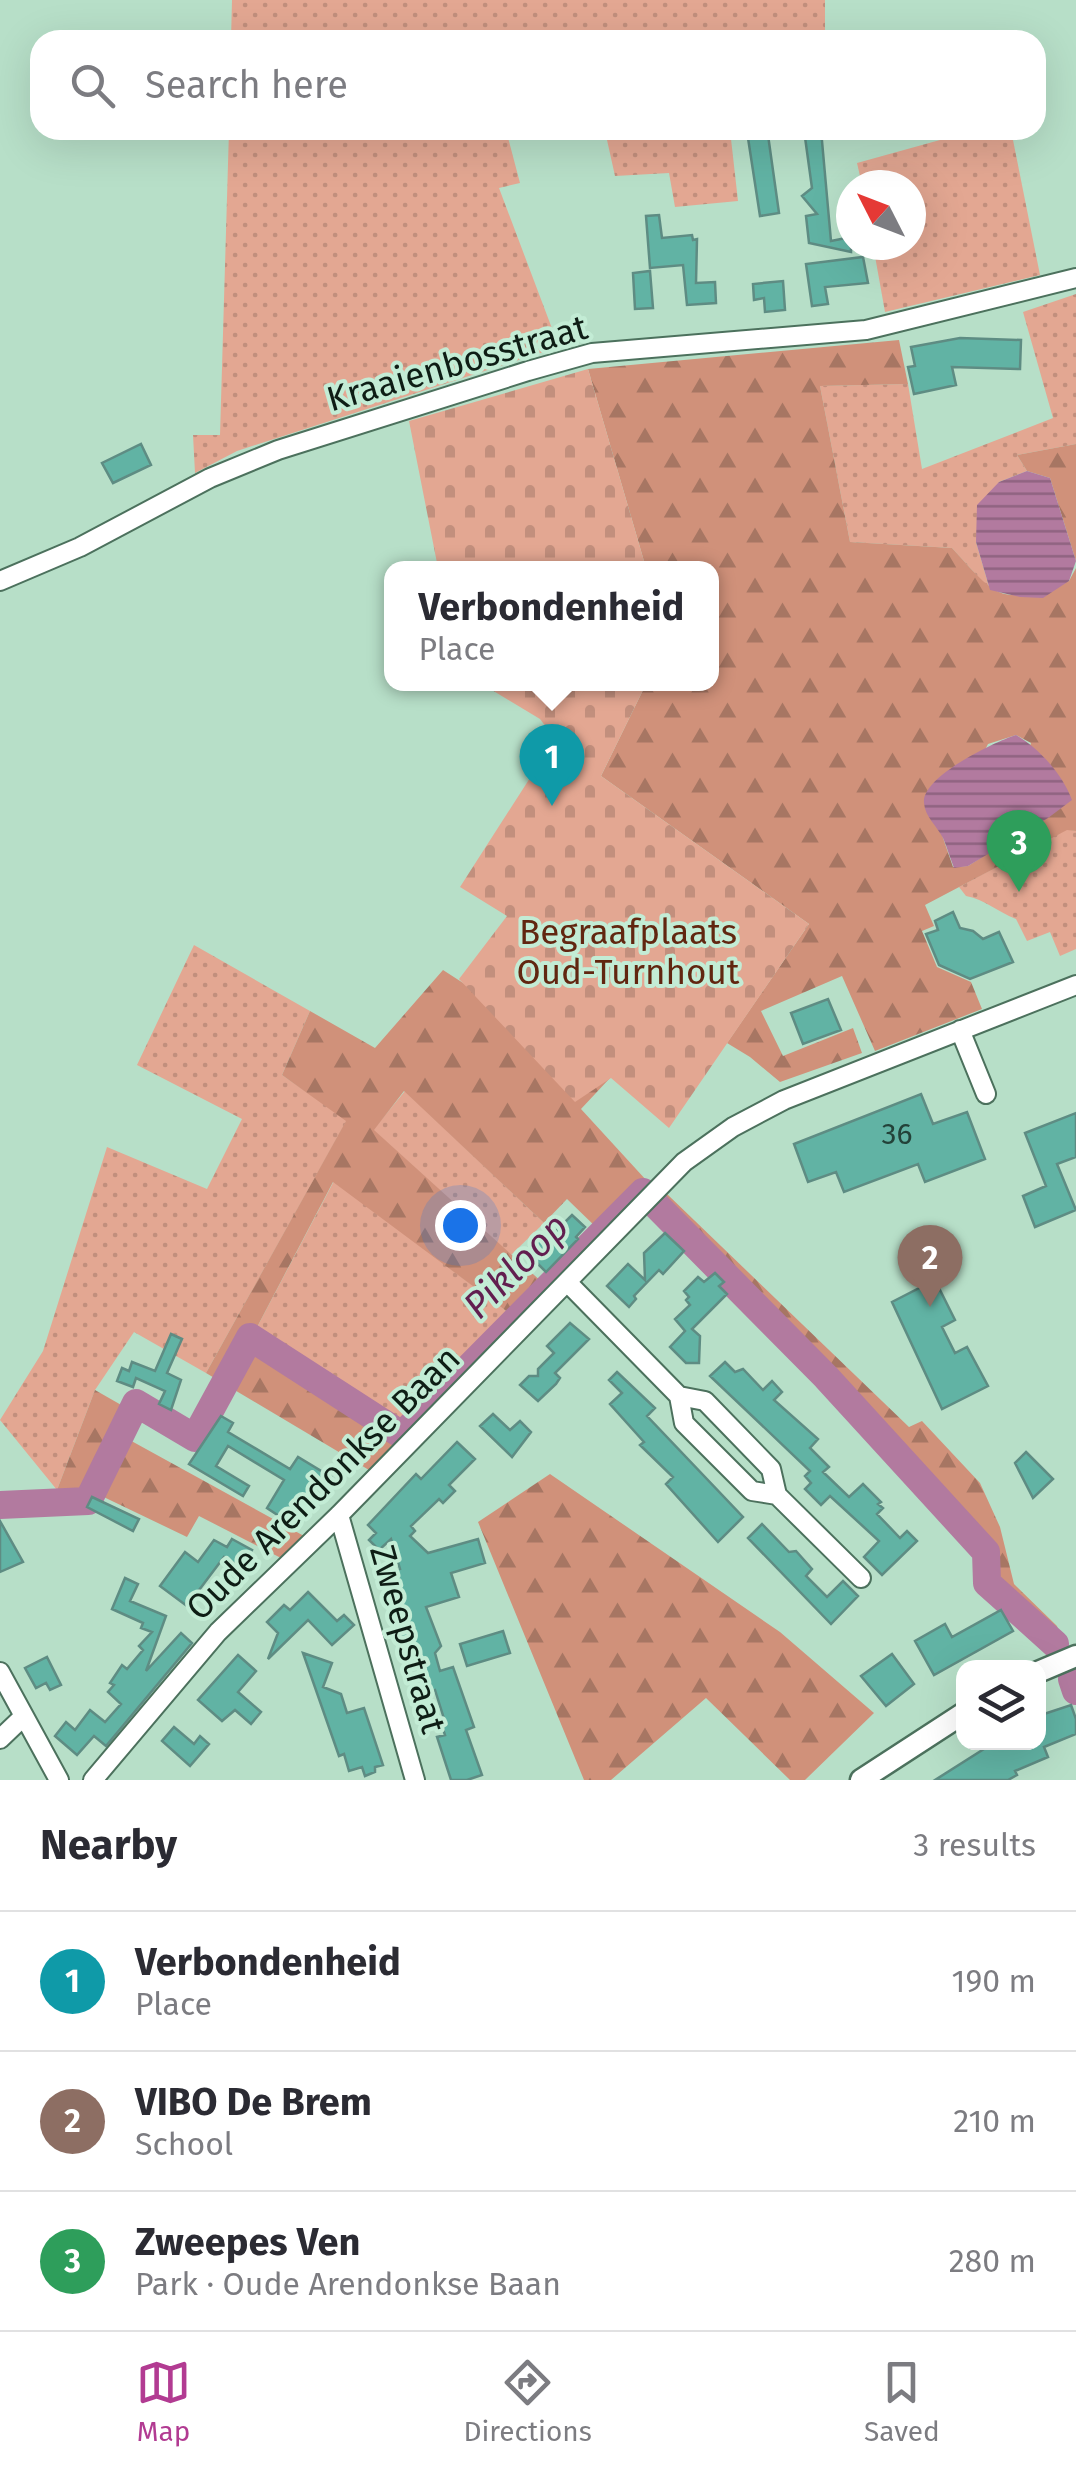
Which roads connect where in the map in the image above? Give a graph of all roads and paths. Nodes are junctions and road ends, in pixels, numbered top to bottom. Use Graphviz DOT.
graph roads {
  1 [pos="1076,278"];
  2 [pos="0,581"];
  3 [pos="1076,984"];
  4 [pos="960,1030"];
  5 [pos="986,1094"];
  6 [pos="568,1282"];
  7 [pos="679,1396"];
  8 [pos="777,1495"];
  9 [pos="340,1515"];
  10 [pos="861,1578"];
  11 [pos="1076,1656"];
  12 [pos="1046,1669"];
  13 [pos="0,1672"];
  14 [pos="23,1717"];
  15 [pos="956,1717"];
  16 [pos="0,1738"];
  17 [pos="59,1780"];
  18 [pos="93,1780"];
  19 [pos="415,1780"];
  20 [pos="861,1780"];
  1 -- 2 [label="street, Kraaienbosstraat"];
  3 -- 4 [label="street, Oude Arendonkse Baan"];
  4 -- 5 [label="street"];
  4 -- 6 [label="street, Oude Arendonkse Baan"];
  6 -- 7 [label="street"];
  6 -- 9 [label="street, Oude Arendonkse Baan"];
  7 -- 8 [label="street"];
  7 -- 8 [label="street"];
  8 -- 10 [label="street"];
  9 -- 18 [label="street, Oude Arendonkse Baan"];
  9 -- 19 [label="street, Zweepstraat"];
  11 -- 12 [label="main road"];
  13 -- 14 [label="street"];
  14 -- 16 [label="street"];
  14 -- 17 [label="street"];
  15 -- 20 [label="main road"];
}
